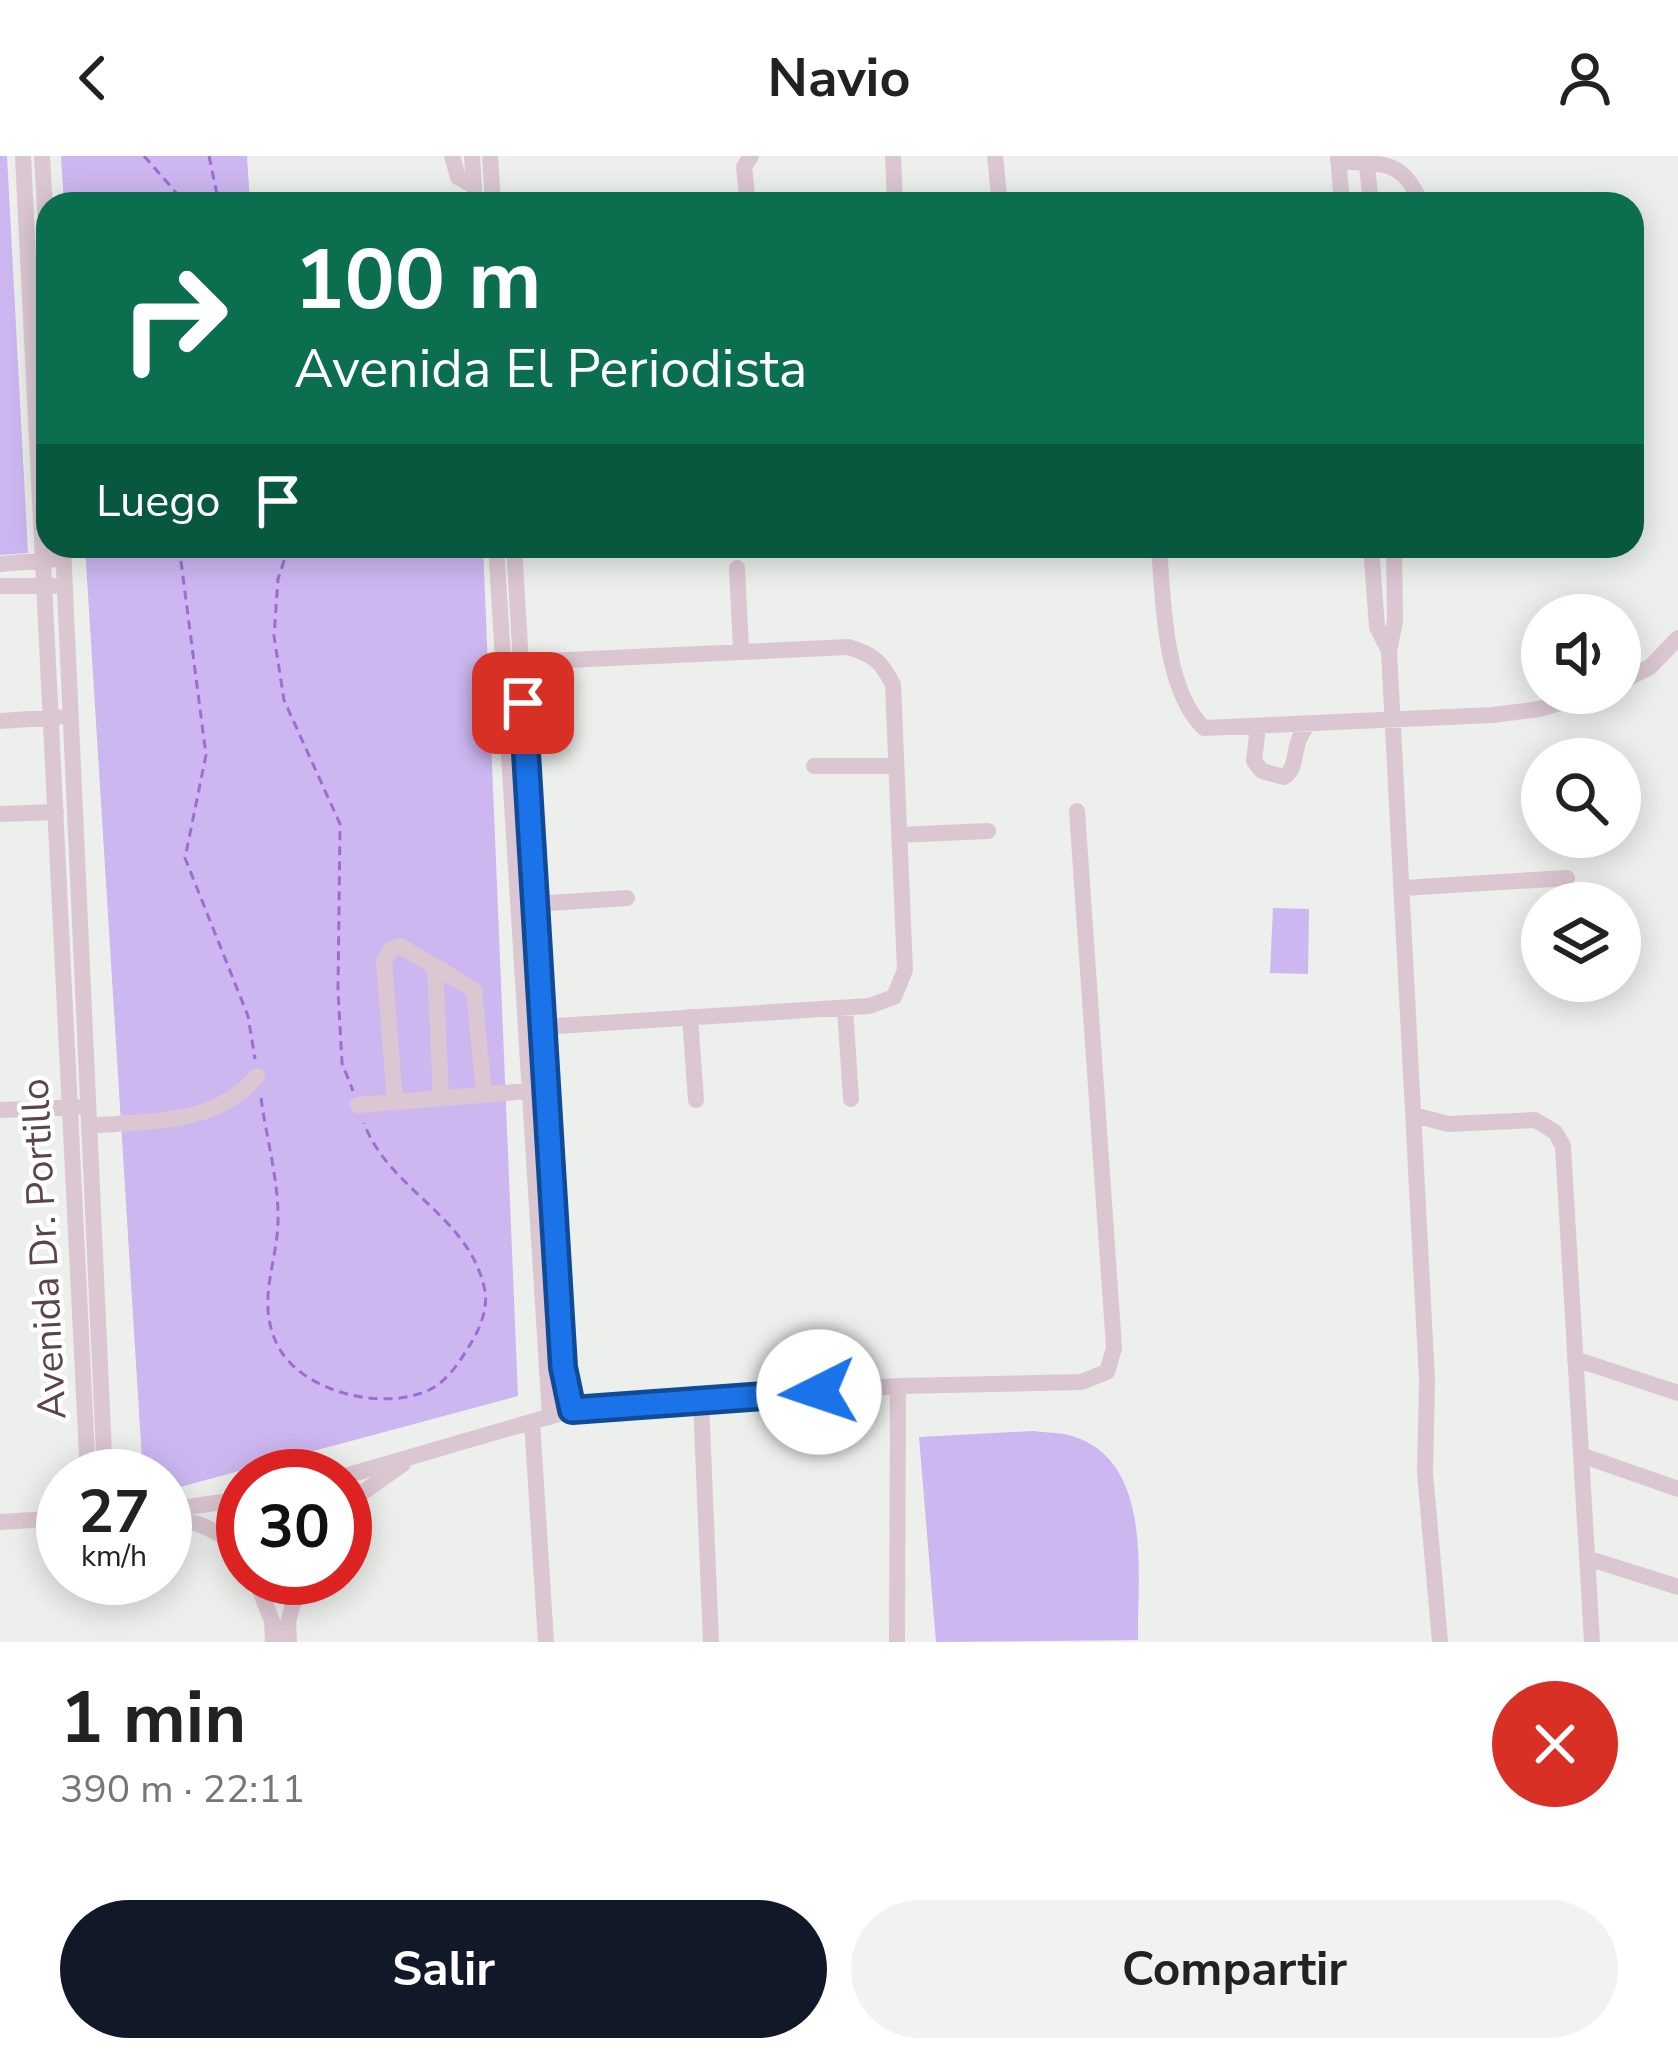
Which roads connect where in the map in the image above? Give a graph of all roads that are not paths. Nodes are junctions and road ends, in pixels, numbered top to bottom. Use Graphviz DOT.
graph roads {
  1 [pos="23,156"];
  2 [pos="42,156"];
  3 [pos="452,156"];
  4 [pos="472,156"];
  5 [pos="490,156"];
  6 [pos="751,156"];
  7 [pos="893,156"];
  8 [pos="995,156"];
  9 [pos="1338,159"];
  10 [pos="1366,160"];
  11 [pos="44,192"];
  12 [pos="472,192"];
  13 [pos="475,192"];
  14 [pos="492,192"];
  15 [pos="747,192"];
  16 [pos="894,192"];
  17 [pos="999,192"];
  18 [pos="1341,192"];
  19 [pos="1370,192"];
  20 [pos="1417,192"];
  21 [pos="36,419"];
  22 [pos="43,558"];
  23 [pos="50,558"];
  24 [pos="63,558"];
  25 [pos="498,558"];
  26 [pos="514,558"];
  27 [pos="1161,558"];
  28 [pos="1372,558"];
  29 [pos="1394,558"];
  30 [pos="43,561"];
  31 [pos="0,563"];
  32 [pos="736,568"];
  33 [pos="0,586"];
  34 [pos="45,586"];
  35 [pos="65,586"];
  36 [pos="1678,638"];
  37 [pos="741,649"];
  38 [pos="1390,651"];
  39 [pos="512,663"];
  40 [pos="1641,671"];
  41 [pos="1521,710"];
  42 [pos="70,716"];
  43 [pos="51,718"];
  44 [pos="1394,720"];
  45 [pos="0,721"];
  46 [pos="1308,724"];
  47 [pos="1258,727"];
  48 [pos="814,766"];
  49 [pos="896,766"];
  50 [pos="1077,811"];
  51 [pos="56,812"];
  52 [pos="0,814"];
  53 [pos="988,831"];
  54 [pos="899,835"];
  55 [pos="1567,878"];
  56 [pos="1403,888"];
  57 [pos="627,898"];
  58 [pos="535,904"];
  59 [pos="435,966"];
  60 [pos="845,1008"];
  61 [pos="690,1017"];
  62 [pos="534,1027"];
  63 [pos="257,1076"];
  64 [pos="530,1090"];
  65 [pos="484,1095"];
  66 [pos="441,1098"];
  67 [pos="851,1099"];
  68 [pos="695,1100"];
  69 [pos="395,1102"];
  70 [pos="358,1106"];
  71 [pos="0,1110"];
  72 [pos="83,1113"];
  73 [pos="1414,1115"];
  74 [pos="1575,1358"];
  75 [pos="898,1386"];
  76 [pos="1678,1393"];
  77 [pos="701,1401"];
  78 [pos="572,1410"];
  79 [pos="541,1419"];
  80 [pos="88,1449"];
  81 [pos="103,1449"];
  82 [pos="1581,1455"];
  83 [pos="416,1456"];
  84 [pos="372,1468"];
  85 [pos="372,1486"];
  86 [pos="1678,1489"];
  87 [pos="36,1520"];
  88 [pos="0,1522"];
  89 [pos="1587,1558"];
  90 [pos="1678,1587"];
  91 [pos="266,1605"];
  92 [pos="293,1605"];
  93 [pos="273,1642"];
  94 [pos="289,1642"];
  95 [pos="546,1642"];
  96 [pos="711,1642"];
  97 [pos="898,1642"];
  98 [pos="1440,1642"];
  99 [pos="1592,1642"];
  1 -- 21 [label="street, Avenida Dr. Portillo"];
  2 -- 11 [label="street"];
  3 -- 12 [label="street"];
  4 -- 13 [label="street"];
  5 -- 14 [label="street"];
  6 -- 15 [label="street"];
  7 -- 16 [label="street"];
  8 -- 17 [label="street"];
  9 -- 10 [label="street"];
  9 -- 18 [label="street"];
  10 -- 19 [label="street"];
  10 -- 20 [label="street"];
  22 -- 30 [label="street, Avenida Dr. Portillo"];
  23 -- 30 [label="street"];
  24 -- 35 [label="street, Avenida Dr. Portillo"];
  25 -- 39 [label="street"];
  26 -- 39 [label="street"];
  27 -- 47 [label="street"];
  28 -- 38 [label="street"];
  29 -- 38 [label="street"];
  30 -- 31 [label="street"];
  30 -- 34 [label="street, Avenida Dr. Portillo"];
  32 -- 37 [label="street"];
  33 -- 34 [label="street"];
  34 -- 35 [label="street"];
  34 -- 43 [label="street, Avenida Dr. Portillo"];
  35 -- 42 [label="street, Avenida Dr. Portillo"];
  36 -- 40 [label="street"];
  37 -- 39 [label="street"];
  37 -- 49 [label="street"];
  38 -- 44 [label="street"];
  39 -- 58 [label="street"];
  39 -- 62 [label="street"];
  41 -- 44 [label="street"];
  42 -- 43 [label="street"];
  42 -- 72 [label="street, Avenida Dr. Portillo"];
  43 -- 45 [label="street"];
  43 -- 51 [label="street, Avenida Dr. Portillo"];
  44 -- 46 [label="street"];
  44 -- 56 [label="street"];
  46 -- 47 [label="street"];
  46 -- 47 [label="street"];
  48 -- 49 [label="street"];
  49 -- 54 [label="street"];
  50 -- 75 [label="street"];
  51 -- 52 [label="street"];
  51 -- 72 [label="street, Avenida Dr. Portillo"];
  53 -- 54 [label="street"];
  54 -- 60 [label="street"];
  55 -- 56 [label="street"];
  56 -- 73 [label="street"];
  57 -- 58 [label="street"];
  58 -- 62 [label="street"];
  59 -- 65 [label="street"];
  59 -- 66 [label="street"];
  59 -- 69 [label="street"];
  60 -- 61 [label="street"];
  60 -- 67 [label="street"];
  61 -- 62 [label="street"];
  61 -- 68 [label="street"];
  62 -- 64 [label="street"];
  62 -- 78 [label="street"];
  63 -- 72 [label="street"];
  64 -- 65 [label="street"];
  64 -- 79 [label="street"];
  65 -- 66 [label="street"];
  66 -- 69 [label="street"];
  69 -- 70 [label="street"];
  71 -- 72 [label="street"];
  72 -- 80 [label="street, Avenida Dr. Portillo"];
  72 -- 81 [label="street, Avenida Dr. Portillo"];
  73 -- 74 [label="street"];
  73 -- 98 [label="street"];
  74 -- 76 [label="street"];
  74 -- 82 [label="street"];
  75 -- 77 [label="street"];
  75 -- 97 [label="street"];
  77 -- 78 [label="street"];
  77 -- 96 [label="street"];
  78 -- 79 [label="street"];
  79 -- 83 [label="street"];
  79 -- 95 [label="street"];
  82 -- 86 [label="street"];
  82 -- 89 [label="street"];
  83 -- 84 [label="street"];
  83 -- 85 [label="street"];
  87 -- 88 [label="street"];
  89 -- 90 [label="street"];
  89 -- 99 [label="street"];
  91 -- 93 [label="street"];
  92 -- 94 [label="street"];
}
